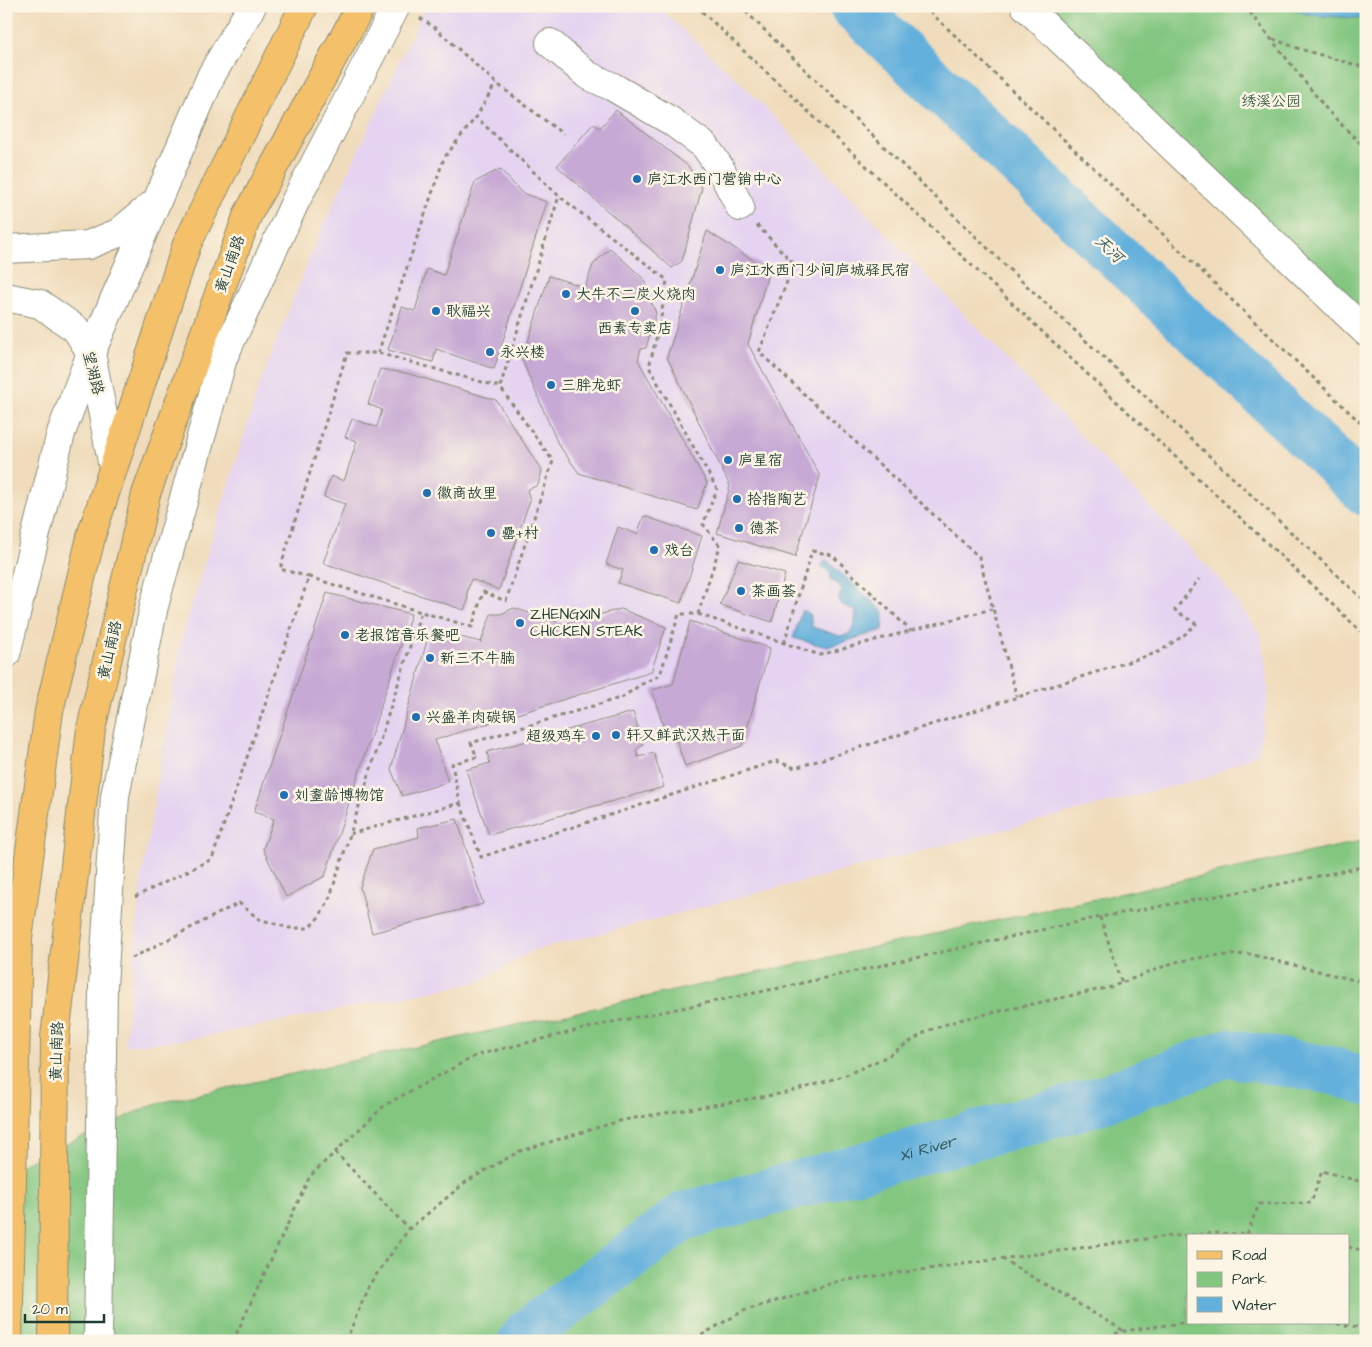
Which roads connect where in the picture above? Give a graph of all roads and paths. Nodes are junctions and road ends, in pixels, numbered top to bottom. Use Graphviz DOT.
graph roads {
  1 [pos="252,6"];
  2 [pos="304,6"];
  3 [pos="361,6"];
  4 [pos="696,6"];
  5 [pos="740,6"];
  6 [pos="924,6"];
  7 [pos="1025,6"];
  8 [pos="1245,6"];
  9 [pos="407,12"];
  10 [pos="1272,39"];
  11 [pos="550,43"];
  12 [pos="1366,68"];
  13 [pos="496,83"];
  14 [pos="476,117"];
  15 [pos="563,134"];
  16 [pos="1366,149"];
  17 [pos="559,196"];
  18 [pos="157,201"];
  19 [pos="740,207"];
  20 [pos="6,249"];
  21 [pos="6,297"];
  22 [pos="1366,332"];
  23 [pos="91,353"];
  24 [pos="378,354"];
  25 [pos="500,387"];
  26 [pos="1366,428"];
  27 [pos="113,468"];
  28 [pos="309,577"];
  29 [pos="1199,579"];
  30 [pos="1366,602"];
  31 [pos="992,609"];
  32 [pos="421,612"];
  33 [pos="698,614"];
  34 [pos="911,631"];
  35 [pos="1366,636"];
  36 [pos="784,643"];
  37 [pos="6,654"];
  38 [pos="1017,697"];
  39 [pos="460,803"];
  40 [pos="350,834"];
  41 [pos="1366,866"];
  42 [pos="128,900"];
  43 [pos="1100,917"];
  44 [pos="1366,952"];
  45 [pos="104,972"];
  46 [pos="1358,981"];
  47 [pos="1122,983"];
  48 [pos="1366,983"];
  49 [pos="8,1136"];
  50 [pos="335,1152"];
  51 [pos="1366,1183"];
  52 [pos="409,1229"];
  53 [pos="1205,1234"];
  54 [pos="1247,1234"];
  55 [pos="1187,1235"];
  56 [pos="1350,1247"];
  57 [pos="1366,1251"];
  58 [pos="1001,1259"];
  59 [pos="1187,1322"];
  60 [pos="1336,1324"];
  61 [pos="1366,1328"];
  62 [pos="1124,1332"];
  63 [pos="8,1341"];
  64 [pos="53,1341"];
  65 [pos="98,1341"];
  66 [pos="233,1341"];
  67 [pos="346,1341"];
  68 [pos="696,1341"];
  69 [pos="1092,1341"];
  1 -- 18 [label="street"];
  2 -- 27 [label="main road"];
  3 -- 64 [label="main road, 黄山南路"];
  4 -- 35 [label="path"];
  5 -- 30 [label="path"];
  6 -- 26 [label="path"];
  7 -- 22 [label="street"];
  8 -- 10 [label="path"];
  9 -- 13 [label="path"];
  9 -- 45 [label="street"];
  10 -- 12 [label="path"];
  10 -- 16 [label="path"];
  11 -- 19 [label="street"];
  13 -- 14 [label="path"];
  13 -- 15 [label="path"];
  14 -- 17 [label="path"];
  14 -- 24 [label="path"];
  17 -- 25 [label="path"];
  17 -- 33 [label="path"];
  18 -- 20 [label="street"];
  18 -- 23 [label="street"];
  19 -- 31 [label="path"];
  21 -- 23 [label="street, 望湖路"];
  23 -- 27 [label="street, 望湖路"];
  23 -- 37 [label="street"];
  24 -- 25 [label="path"];
  24 -- 28 [label="path"];
  25 -- 32 [label="path"];
  27 -- 49 [label="main road"];
  28 -- 32 [label="path"];
  28 -- 42 [label="path"];
  29 -- 38 [label="path"];
  31 -- 34 [label="path"];
  31 -- 38 [label="path"];
  32 -- 40 [label="path"];
  33 -- 36 [label="path"];
  33 -- 39 [label="path"];
  34 -- 36 [label="path"];
  34 -- 36 [label="path"];
  38 -- 39 [label="path"];
  39 -- 40 [label="path"];
  40 -- 45 [label="path"];
  41 -- 43 [label="path"];
  43 -- 47 [label="path"];
  43 -- 50 [label="path"];
  44 -- 46 [label="path"];
  45 -- 65 [label="street"];
  46 -- 47 [label="path"];
  46 -- 48 [label="path"];
  47 -- 52 [label="path"];
  49 -- 63 [label="main road"];
  50 -- 52 [label="path"];
  50 -- 66 [label="path"];
  51 -- 54 [label="path"];
  52 -- 67 [label="path"];
  53 -- 54 [label="path"];
  55 -- 58 [label="path"];
  56 -- 57 [label="path"];
  58 -- 62 [label="path"];
  58 -- 68 [label="path"];
  59 -- 62 [label="path"];
  60 -- 61 [label="path"];
  62 -- 69 [label="path"];
}
